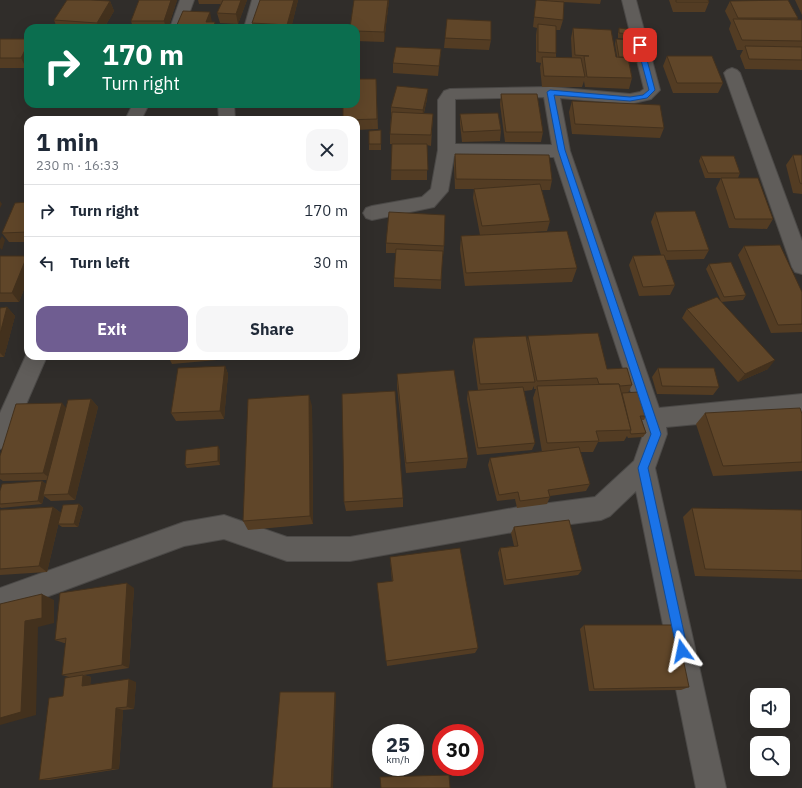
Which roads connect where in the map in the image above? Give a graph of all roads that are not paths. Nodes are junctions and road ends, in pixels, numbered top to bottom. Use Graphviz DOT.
graph roads {
  1 [pos="187,0"];
  2 [pos="259,0"];
  3 [pos="629,0"];
  4 [pos="178,24"];
  5 [pos="252,24"];
  6 [pos="732,73"];
  7 [pos="550,92"];
  8 [pos="447,150"];
  9 [pos="561,150"];
  10 [pos="372,213"];
  11 [pos="802,267"];
  12 [pos="34,360"];
  13 [pos="802,404"];
  14 [pos="656,434"];
  15 [pos="0,439"];
  16 [pos="643,468"];
  17 [pos="0,601"];
  18 [pos="712,788"];
  1 -- 4 [label="street"];
  2 -- 5 [label="street"];
  3 -- 7 [label="street"];
  6 -- 11 [label="street"];
  7 -- 8 [label="street"];
  7 -- 9 [label="street"];
  8 -- 9 [label="street"];
  8 -- 10 [label="street"];
  9 -- 14 [label="street"];
  12 -- 15 [label="street"];
  13 -- 14 [label="street"];
  14 -- 16 [label="street"];
  16 -- 17 [label="street"];
  16 -- 18 [label="street"];
}
